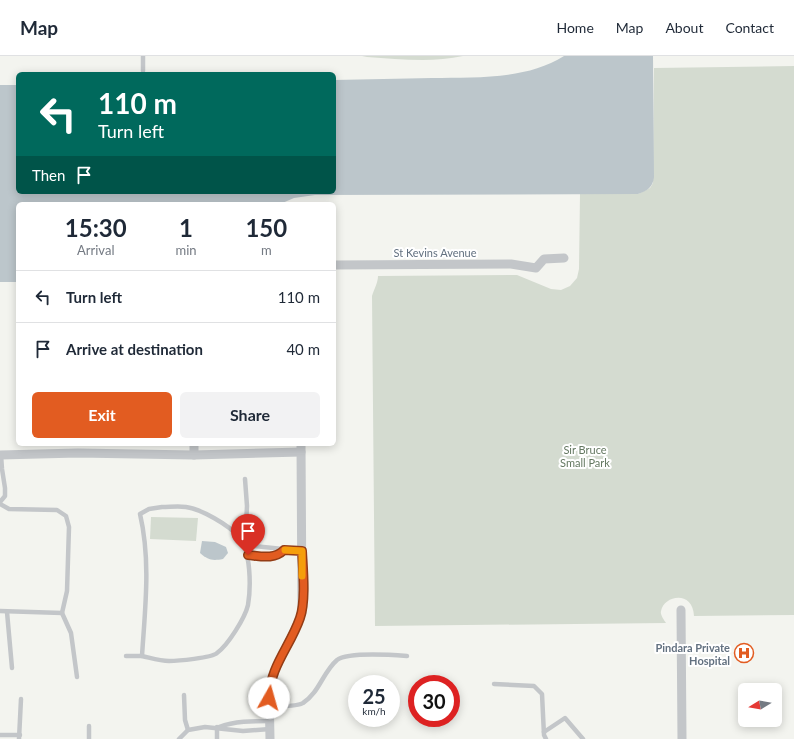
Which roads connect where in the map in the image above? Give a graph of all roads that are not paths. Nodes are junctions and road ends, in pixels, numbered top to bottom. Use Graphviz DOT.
graph roads {
  1 [pos="143,56"];
  2 [pos="143,71"];
  3 [pos="564,258"];
  4 [pos="336,265"];
  5 [pos="194,446"];
  6 [pos="301,448"];
  7 [pos="78,449"];
  8 [pos="1,455"];
  9 [pos="194,455"];
  10 [pos="245,480"];
  11 [pos="0,503"];
  12 [pos="239,536"];
  13 [pos="244,545"];
  14 [pos="284,550"];
  15 [pos="302,551"];
  16 [pos="248,555"];
  17 [pos="681,610"];
  18 [pos="0,611"];
  19 [pos="7,612"];
  20 [pos="62,613"];
  21 [pos="126,656"];
  22 [pos="142,656"];
  23 [pos="407,656"];
  24 [pos="12,668"];
  25 [pos="77,677"];
  26 [pos="494,684"];
  27 [pos="184,695"];
  28 [pos="21,699"];
  29 [pos="269,707"];
  30 [pos="270,725"];
  31 [pos="89,726"];
  32 [pos="217,727"];
  33 [pos="188,730"];
  34 [pos="544,732"];
  35 [pos="0,735"];
  36 [pos="19,737"];
  37 [pos="89,739"];
  38 [pos="179,739"];
  39 [pos="217,739"];
  40 [pos="270,739"];
  41 [pos="546,739"];
  42 [pos="583,739"];
  43 [pos="682,739"];
  1 -- 2 [label="lane"];
  3 -- 4 [label="street, St Kevins Avenue"];
  5 -- 9 [label="street"];
  6 -- 9 [label="street"];
  6 -- 15 [label="street"];
  7 -- 8 [label="street"];
  7 -- 9 [label="street"];
  8 -- 11 [label="lane"];
  10 -- 12 [label="lane"];
  11 -- 20 [label="lane"];
  12 -- 13 [label="lane"];
  12 -- 22 [label="lane"];
  13 -- 14 [label="lane"];
  13 -- 16 [label="lane"];
  14 -- 15 [label="lane"];
  14 -- 16 [label="lane"];
  15 -- 29 [label="street"];
  16 -- 22 [label="lane"];
  17 -- 43 [label="street"];
  18 -- 19 [label="lane"];
  19 -- 20 [label="lane"];
  19 -- 24 [label="lane"];
  20 -- 25 [label="lane"];
  21 -- 22 [label="lane"];
  23 -- 29 [label="lane"];
  26 -- 34 [label="lane"];
  27 -- 33 [label="lane"];
  28 -- 36 [label="lane"];
  29 -- 30 [label="street"];
  30 -- 32 [label="lane"];
  30 -- 32 [label="lane"];
  30 -- 40 [label="street"];
  31 -- 37 [label="lane"];
  32 -- 33 [label="lane"];
  32 -- 39 [label="lane"];
  33 -- 38 [label="lane"];
  34 -- 41 [label="lane"];
  34 -- 42 [label="lane"];
  35 -- 36 [label="lane"];
}
